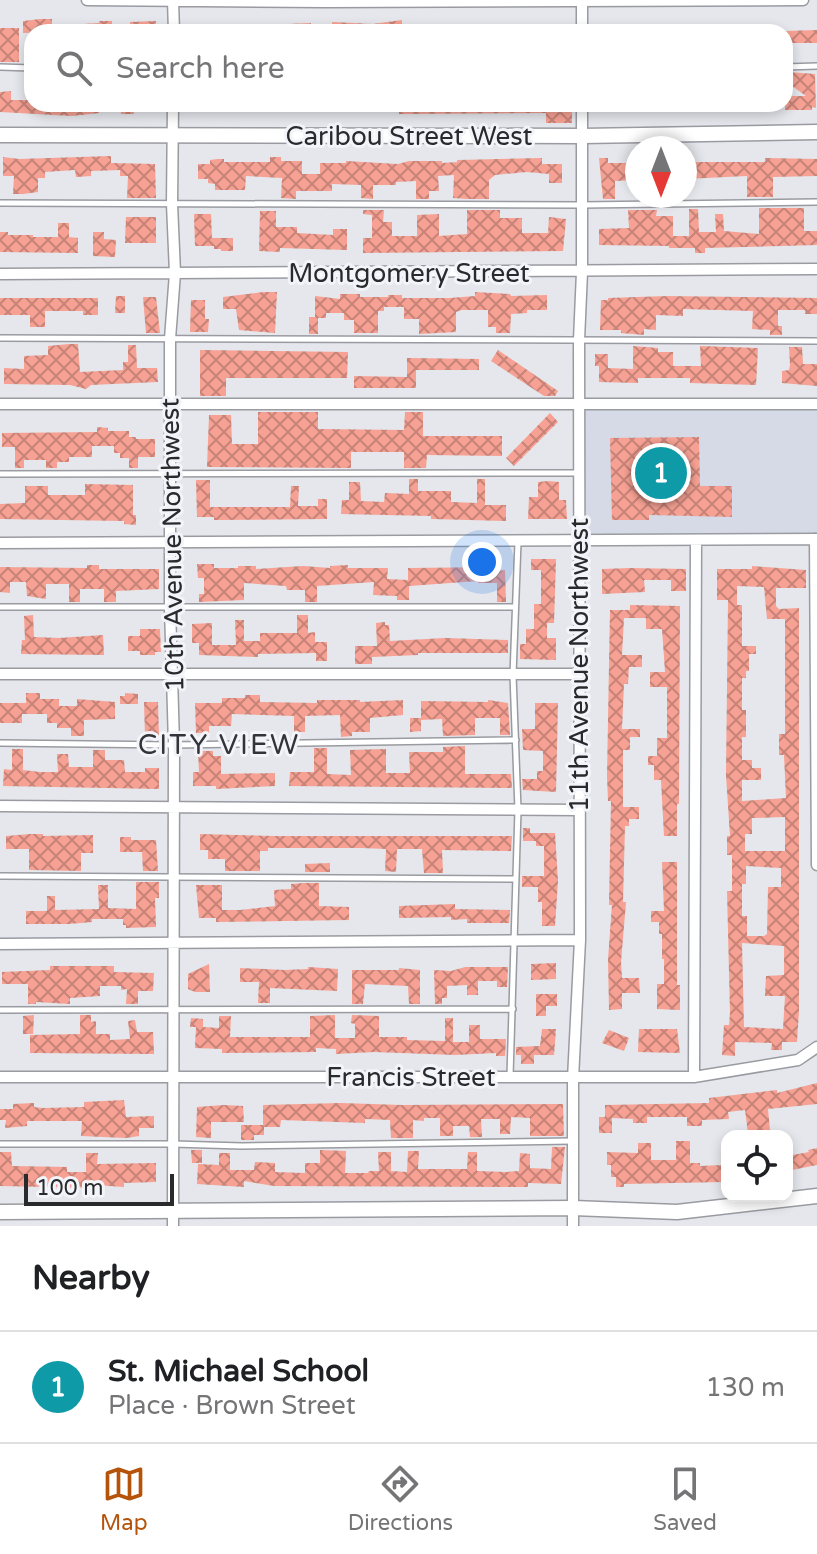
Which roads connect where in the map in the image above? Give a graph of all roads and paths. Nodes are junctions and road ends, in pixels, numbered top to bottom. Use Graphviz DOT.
graph roads {
  1 [pos="87,0"];
  2 [pos="173,0"];
  3 [pos="803,0"];
  4 [pos="582,1"];
  5 [pos="174,24"];
  6 [pos="582,24"];
  7 [pos="817,66"];
  8 [pos="0,67"];
  9 [pos="793,67"];
  10 [pos="24,68"];
  11 [pos="173,112"];
  12 [pos="582,112"];
  13 [pos="817,132"];
  14 [pos="0,135"];
  15 [pos="172,136"];
  16 [pos="582,136"];
  17 [pos="817,202"];
  18 [pos="0,203"];
  19 [pos="172,204"];
  20 [pos="581,205"];
  21 [pos="817,269"];
  22 [pos="582,272"];
  23 [pos="175,273"];
  24 [pos="0,274"];
  25 [pos="0,338"];
  26 [pos="170,339"];
  27 [pos="579,340"];
  28 [pos="817,341"];
  29 [pos="580,403"];
  30 [pos="0,404"];
  31 [pos="170,404"];
  32 [pos="817,404"];
  33 [pos="171,472"];
  34 [pos="578,473"];
  35 [pos="0,474"];
  36 [pos="816,539"];
  37 [pos="696,540"];
  38 [pos="518,541"];
  39 [pos="581,542"];
  40 [pos="0,543"];
  41 [pos="171,543"];
  42 [pos="0,607"];
  43 [pos="170,607"];
  44 [pos="514,607"];
  45 [pos="816,664"];
  46 [pos="172,673"];
  47 [pos="0,674"];
  48 [pos="578,674"];
  49 [pos="513,675"];
  50 [pos="516,740"];
  51 [pos="0,743"];
  52 [pos="174,745"];
  53 [pos="0,806"];
  54 [pos="173,808"];
  55 [pos="518,810"];
  56 [pos="578,810"];
  57 [pos="817,865"];
  58 [pos="0,876"];
  59 [pos="173,877"];
  60 [pos="516,879"];
  61 [pos="513,940"];
  62 [pos="580,940"];
  63 [pos="174,942"];
  64 [pos="0,944"];
  65 [pos="175,1009"];
  66 [pos="513,1009"];
  67 [pos="0,1010"];
  68 [pos="817,1047"];
  69 [pos="174,1075"];
  70 [pos="0,1077"];
  71 [pos="694,1077"];
  72 [pos="510,1078"];
  73 [pos="573,1079"];
  74 [pos="573,1141"];
  75 [pos="0,1144"];
  76 [pos="173,1144"];
  77 [pos="817,1196"];
  78 [pos="573,1208"];
  79 [pos="0,1212"];
  80 [pos="173,1219"];
  81 [pos="573,1226"];
  1 -- 2 [label="street"];
  2 -- 4 [label="street"];
  2 -- 5 [label="street"];
  3 -- 4 [label="street"];
  4 -- 6 [label="street"];
  7 -- 9 [label="lane"];
  8 -- 10 [label="lane"];
  11 -- 15 [label="street, 10th Avenue Northwest"];
  12 -- 16 [label="street, 11th Avenue Northwest"];
  13 -- 16 [label="street, Caribou Street West"];
  14 -- 15 [label="street, Caribou Street West"];
  15 -- 16 [label="street, Caribou Street West"];
  15 -- 19 [label="street, 10th Avenue Northwest"];
  16 -- 20 [label="street, 11th Avenue Northwest"];
  17 -- 20 [label="lane"];
  18 -- 19 [label="lane"];
  19 -- 20 [label="lane"];
  19 -- 23 [label="street, 10th Avenue Northwest"];
  20 -- 22 [label="street, 11th Avenue Northwest"];
  21 -- 22 [label="street, Montgomery Street"];
  22 -- 23 [label="street, Montgomery Street"];
  22 -- 27 [label="street, 11th Avenue Northwest"];
  23 -- 24 [label="street, Montgomery Street"];
  23 -- 26 [label="street, 10th Avenue Northwest"];
  25 -- 26 [label="lane"];
  26 -- 27 [label="lane"];
  26 -- 31 [label="street, 10th Avenue Northwest"];
  27 -- 28 [label="lane"];
  27 -- 29 [label="street, 11th Avenue Northwest"];
  29 -- 31 [label="street"];
  29 -- 32 [label="street"];
  29 -- 34 [label="street, 11th Avenue Northwest"];
  30 -- 31 [label="street"];
  31 -- 33 [label="street, 10th Avenue Northwest"];
  33 -- 34 [label="lane"];
  33 -- 35 [label="lane"];
  33 -- 41 [label="street, 10th Avenue Northwest"];
  34 -- 39 [label="street, 11th Avenue Northwest"];
  36 -- 37 [label="street"];
  36 -- 45 [label="street"];
  37 -- 39 [label="street"];
  37 -- 71 [label="street"];
  38 -- 39 [label="street"];
  38 -- 41 [label="street"];
  38 -- 44 [label="lane"];
  39 -- 48 [label="street, 11th Avenue Northwest"];
  40 -- 41 [label="street"];
  41 -- 43 [label="street, 10th Avenue Northwest"];
  42 -- 43 [label="lane"];
  43 -- 44 [label="lane"];
  43 -- 46 [label="street, 10th Avenue Northwest"];
  44 -- 49 [label="lane"];
  45 -- 57 [label="street"];
  46 -- 47 [label="street"];
  46 -- 49 [label="street"];
  46 -- 52 [label="street, 10th Avenue Northwest"];
  48 -- 49 [label="street"];
  48 -- 56 [label="street, 11th Avenue Northwest"];
  49 -- 50 [label="lane"];
  50 -- 52 [label="lane"];
  50 -- 55 [label="lane"];
  51 -- 52 [label="lane"];
  52 -- 54 [label="street, 10th Avenue Northwest"];
  53 -- 54 [label="street"];
  54 -- 55 [label="street"];
  54 -- 59 [label="street, 10th Avenue Northwest"];
  55 -- 56 [label="street"];
  55 -- 60 [label="lane"];
  56 -- 62 [label="street, 11th Avenue Northwest"];
  58 -- 59 [label="lane"];
  59 -- 60 [label="lane"];
  59 -- 63 [label="street, 10th Avenue Northwest"];
  60 -- 61 [label="lane"];
  61 -- 62 [label="street"];
  61 -- 63 [label="street"];
  61 -- 66 [label="lane"];
  62 -- 73 [label="street, 11th Avenue Northwest"];
  63 -- 64 [label="street"];
  63 -- 65 [label="street, 10th Avenue Northwest"];
  65 -- 66 [label="lane"];
  65 -- 67 [label="lane"];
  65 -- 69 [label="street, 10th Avenue Northwest"];
  66 -- 72 [label="lane"];
  68 -- 71 [label="street, Francis Street"];
  69 -- 70 [label="street, Francis Street"];
  69 -- 72 [label="street, Francis Street"];
  69 -- 76 [label="street, 10th Avenue Northwest"];
  71 -- 73 [label="street, Francis Street"];
  72 -- 73 [label="street, Francis Street"];
  73 -- 74 [label="street, 11th Avenue Northwest"];
  74 -- 76 [label="lane"];
  74 -- 78 [label="street, 11th Avenue Northwest"];
  75 -- 76 [label="lane"];
  76 -- 80 [label="street, 10th Avenue Northwest"];
  77 -- 78 [label="street"];
  78 -- 80 [label="street"];
  78 -- 81 [label="street, 11th Avenue Northwest"];
  79 -- 80 [label="street"];
}
